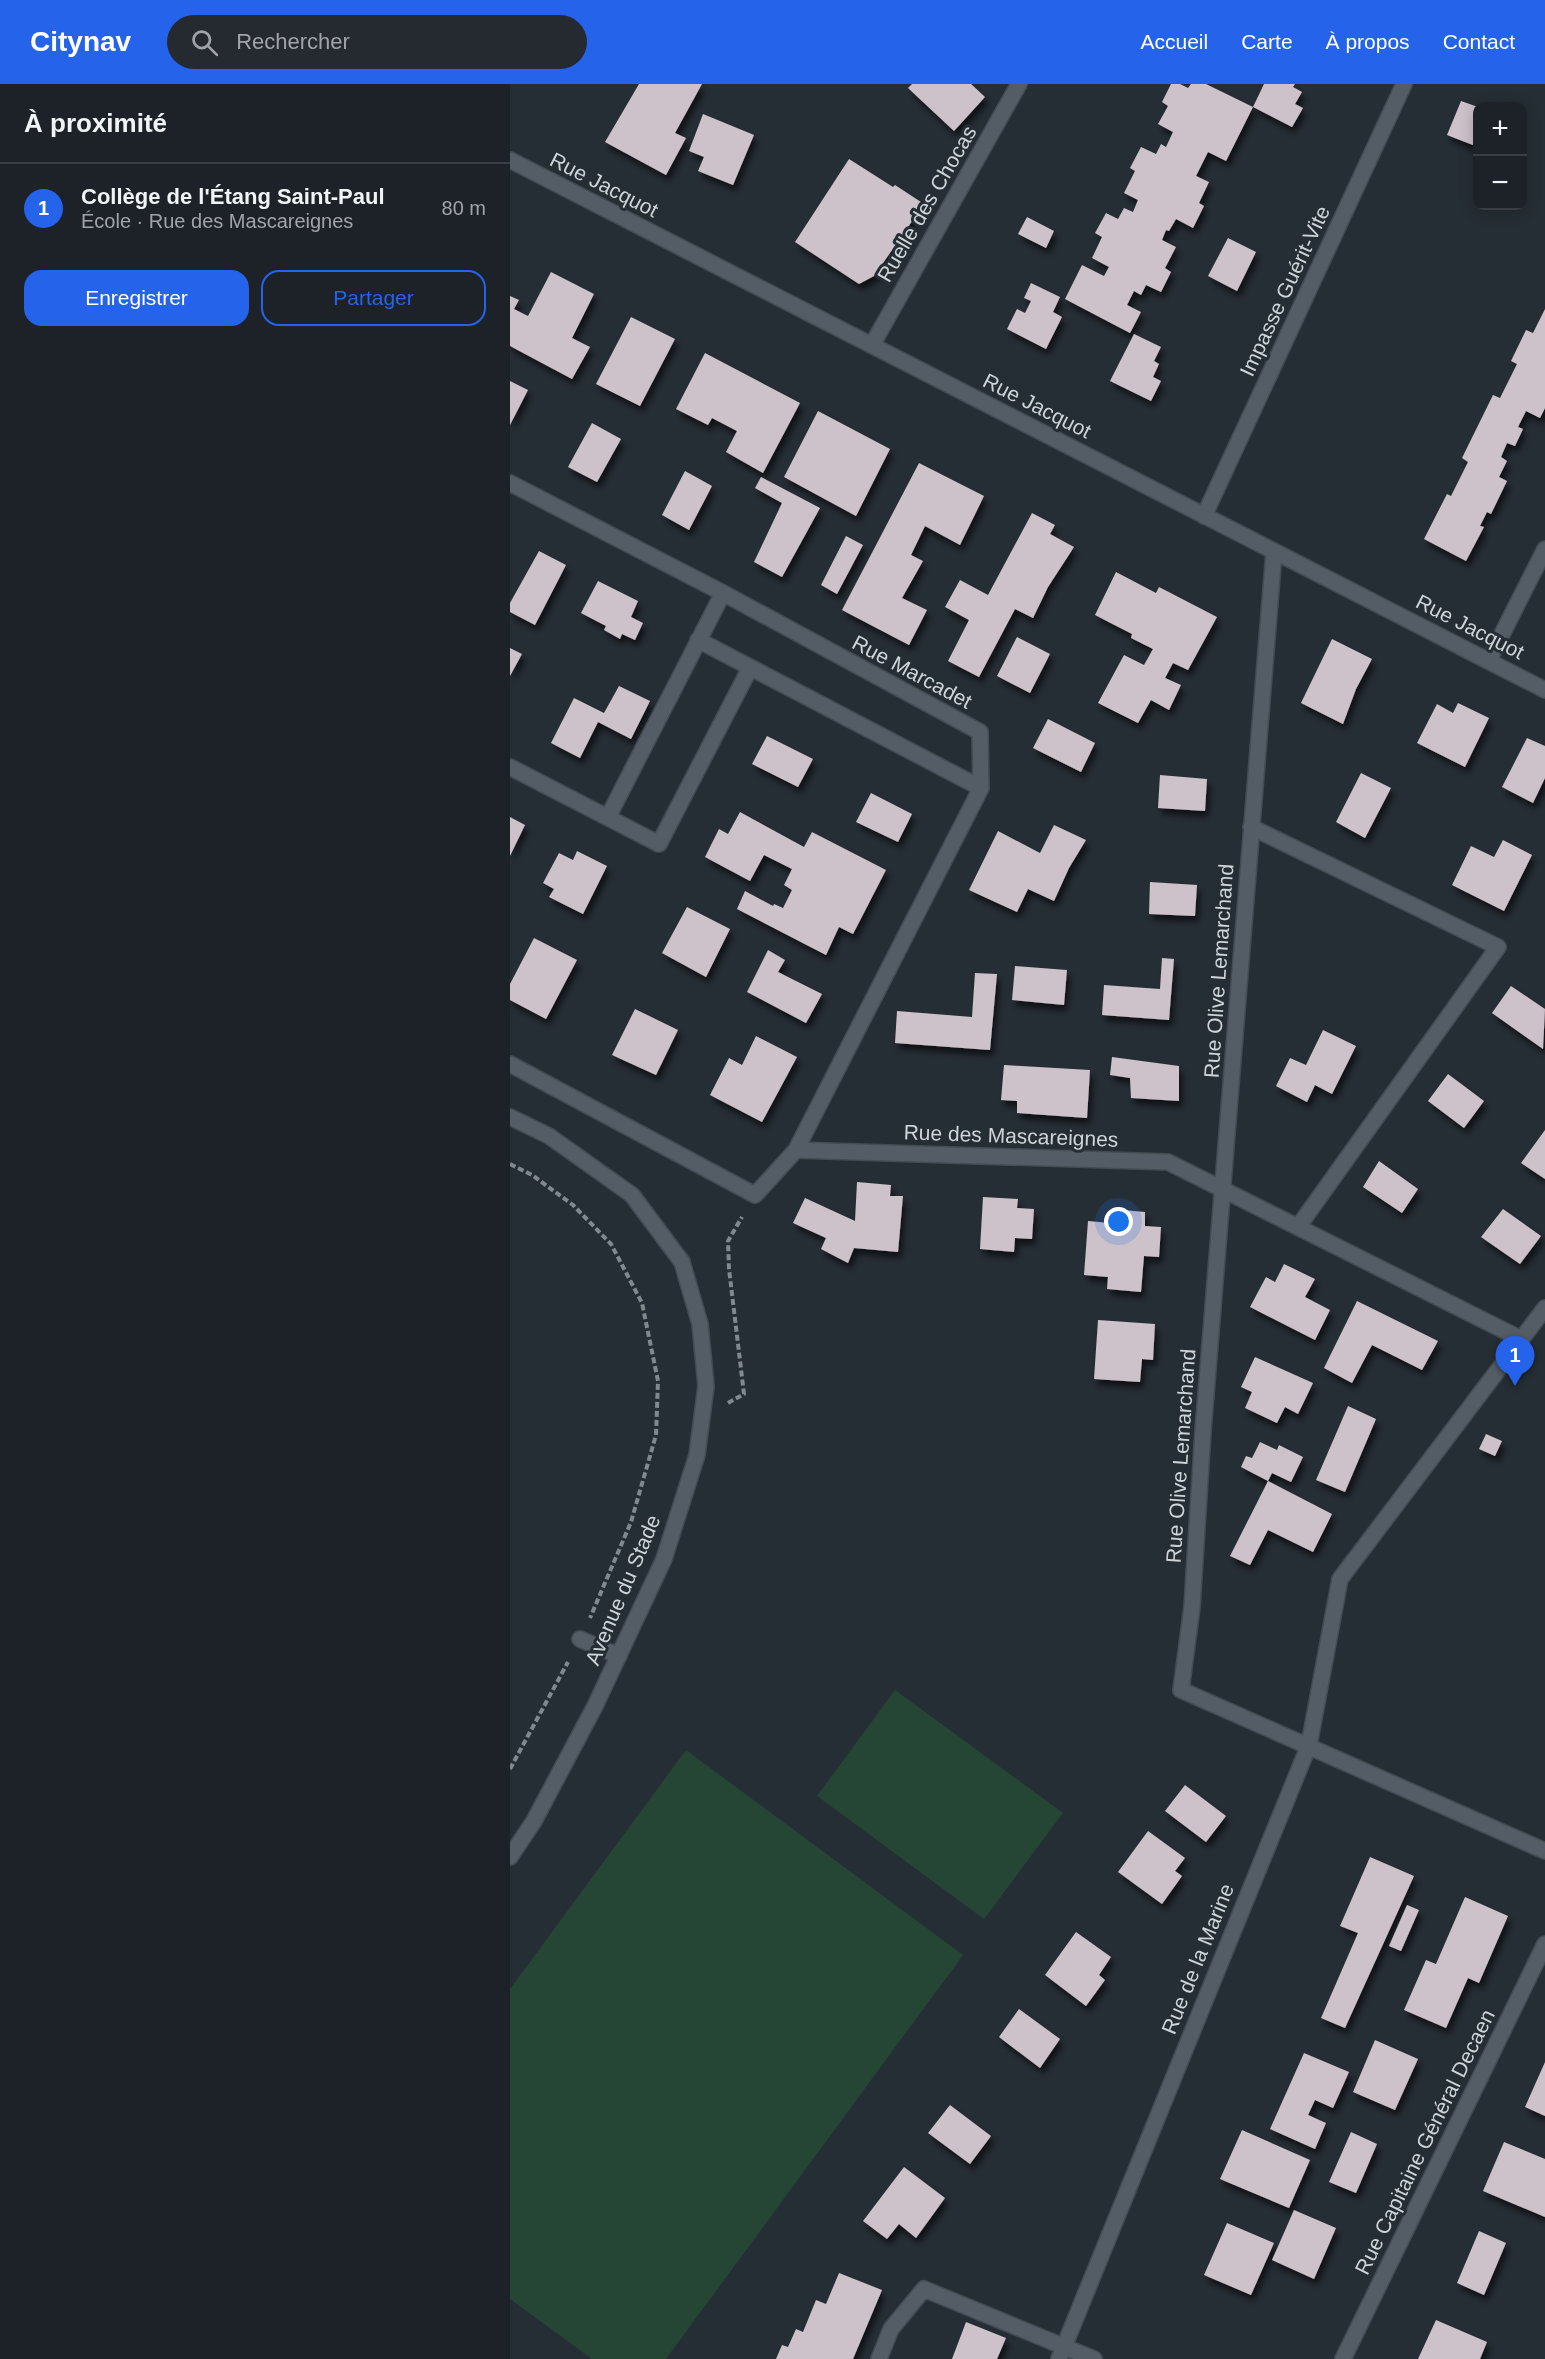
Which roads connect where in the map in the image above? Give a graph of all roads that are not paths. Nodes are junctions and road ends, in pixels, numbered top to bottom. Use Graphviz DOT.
graph roads {
  1 [pos="1019,84"];
  2 [pos="1404,84"];
  3 [pos="510,160"];
  4 [pos="872,345"];
  5 [pos="510,483"];
  6 [pos="1204,516"];
  7 [pos="1545,549"];
  8 [pos="1274,552"];
  9 [pos="723,593"];
  10 [pos="698,640"];
  11 [pos="1489,660"];
  12 [pos="750,668"];
  13 [pos="1545,690"];
  14 [pos="510,767"];
  15 [pos="981,788"];
  16 [pos="608,817"];
  17 [pos="1251,828"];
  18 [pos="510,1064"];
  19 [pos="510,1117"];
  20 [pos="796,1150"];
  21 [pos="1223,1190"];
  22 [pos="1298,1227"];
  23 [pos="1545,1308"];
  24 [pos="1521,1339"];
  25 [pos="580,1639"];
  26 [pos="619,1656"];
  27 [pos="1309,1745"];
  28 [pos="1545,1851"];
  29 [pos="510,1857"];
  30 [pos="1545,1944"];
  31 [pos="1061,2353"];
  32 [pos="879,2359"];
  33 [pos="1094,2359"];
  34 [pos="1343,2359"];
  1 -- 4 [label="street, Ruelle des Chocas"];
  2 -- 6 [label="street, Impasse Guérit-Vite"];
  3 -- 4 [label="street, Rue Jacquot"];
  4 -- 6 [label="street, Rue Jacquot"];
  5 -- 9 [label="street, Rue Marcadet"];
  6 -- 8 [label="street, Rue Jacquot"];
  7 -- 11 [label="street"];
  8 -- 11 [label="street, Rue Jacquot"];
  8 -- 17 [label="street, Rue Olive Lemarchand"];
  9 -- 10 [label="street"];
  9 -- 15 [label="street, Rue Marcadet"];
  10 -- 12 [label="street"];
  10 -- 16 [label="street"];
  11 -- 13 [label="street, Rue Jacquot"];
  12 -- 15 [label="street"];
  12 -- 16 [label="street"];
  14 -- 16 [label="street"];
  15 -- 20 [label="street, Rue Marcadet"];
  17 -- 21 [label="street, Rue Olive Lemarchand"];
  17 -- 22 [label="street"];
  18 -- 20 [label="street"];
  19 -- 26 [label="street, Avenue du Stade"];
  20 -- 21 [label="street, Rue des Mascareignes"];
  21 -- 22 [label="street, Rue des Mascareignes"];
  21 -- 27 [label="street, Rue Olive Lemarchand"];
  22 -- 24 [label="street, Rue des Mascareignes"];
  23 -- 24 [label="street"];
  24 -- 27 [label="street, Rue de la Marine"];
  25 -- 26 [label="street"];
  26 -- 29 [label="street, Avenue du Stade"];
  27 -- 28 [label="street, Rue Olive Lemarchand"];
  27 -- 31 [label="street, Rue de la Marine"];
  30 -- 34 [label="street, Rue Capitaine Général Decaen"];
  31 -- 32 [label="street"];
  31 -- 33 [label="street"];
}
